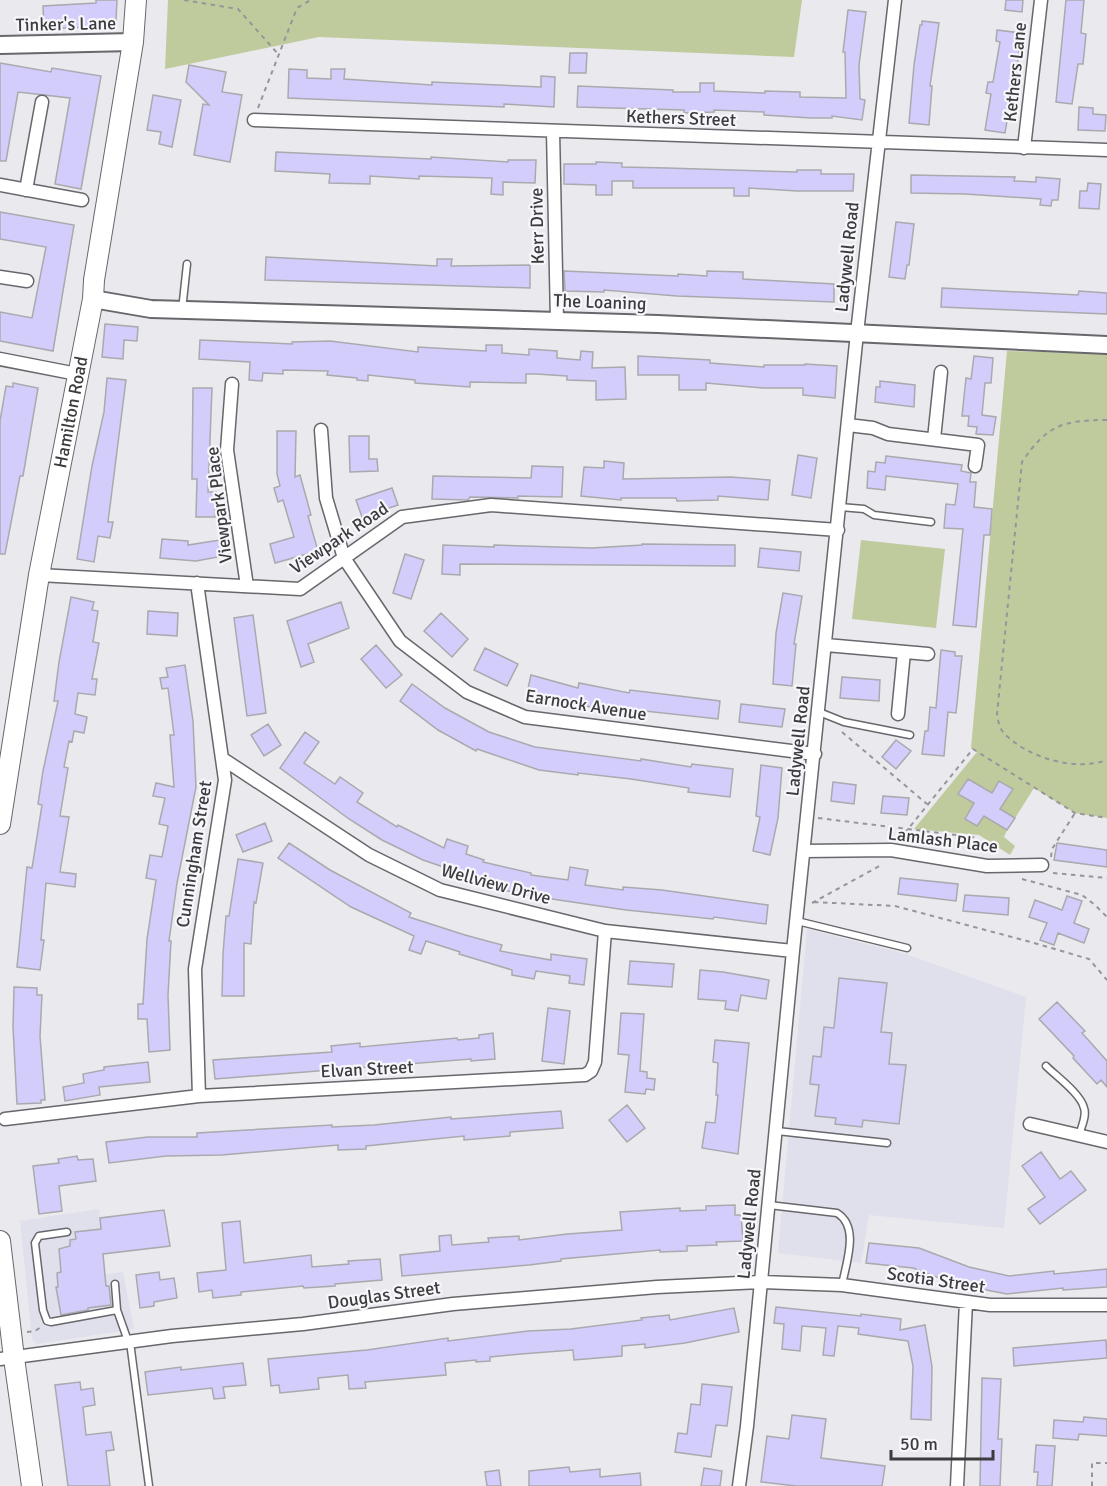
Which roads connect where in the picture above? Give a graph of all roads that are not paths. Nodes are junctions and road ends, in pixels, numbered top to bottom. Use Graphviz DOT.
graph roads {
  1 [pos="136,0"];
  2 [pos="896,0"];
  3 [pos="1041,0"];
  4 [pos="133,42"];
  5 [pos="0,45"];
  6 [pos="42,102"];
  7 [pos="254,120"];
  8 [pos="553,131"];
  9 [pos="878,143"];
  10 [pos="1024,148"];
  11 [pos="1107,150"];
  12 [pos="0,185"];
  13 [pos="26,190"];
  14 [pos="82,200"];
  15 [pos="187,264"];
  16 [pos="0,278"];
  17 [pos="27,281"];
  18 [pos="93,299"];
  19 [pos="182,310"];
  20 [pos="557,321"];
  21 [pos="857,333"];
  22 [pos="1107,345"];
  23 [pos="0,359"];
  24 [pos="940,372"];
  25 [pos="77,374"];
  26 [pos="232,384"];
  27 [pos="848,425"];
  28 [pos="321,430"];
  29 [pos="934,439"];
  30 [pos="975,466"];
  31 [pos="840,507"];
  32 [pos="931,522"];
  33 [pos="838,531"];
  34 [pos="344,558"];
  35 [pos="39,575"];
  36 [pos="197,583"];
  37 [pos="247,586"];
  38 [pos="826,645"];
  39 [pos="904,652"];
  40 [pos="928,654"];
  41 [pos="819,712"];
  42 [pos="898,714"];
  43 [pos="910,735"];
  44 [pos="815,754"];
  45 [pos="223,759"];
  46 [pos="1,817"];
  47 [pos="804,850"];
  48 [pos="1044,869"];
  49 [pos="798,916"];
  50 [pos="606,931"];
  51 [pos="907,948"];
  52 [pos="793,951"];
  53 [pos="1046,1066"];
  54 [pos="199,1096"];
  55 [pos="5,1119"];
  56 [pos="1030,1124"];
  57 [pos="777,1131"];
  58 [pos="1079,1136"];
  59 [pos="1107,1142"];
  60 [pos="887,1143"];
  61 [pos="769,1205"];
  62 [pos="67,1232"];
  63 [pos="0,1243"];
  64 [pos="760,1282"];
  65 [pos="115,1284"];
  66 [pos="842,1285"];
  67 [pos="966,1302"];
  68 [pos="1107,1305"];
  69 [pos="117,1310"];
  70 [pos="129,1342"];
  71 [pos="7,1358"];
  72 [pos="32,1486"];
  73 [pos="149,1486"];
  74 [pos="739,1486"];
  75 [pos="957,1486"];
  1 -- 4 [label="main road, Hamilton Road"];
  2 -- 9 [label="street, Ladywell Road"];
  3 -- 10 [label="street, Kethers Lane"];
  4 -- 5 [label="street, Tinker's Lane"];
  4 -- 18 [label="main road, Hamilton Road"];
  6 -- 13 [label="street"];
  7 -- 8 [label="street, Kethers Street"];
  8 -- 9 [label="street, Kethers Street"];
  8 -- 20 [label="street, Kerr Drive"];
  9 -- 10 [label="street, Kethers Street"];
  9 -- 21 [label="street, Ladywell Road"];
  10 -- 11 [label="street, Kethers Street"];
  12 -- 13 [label="street"];
  13 -- 14 [label="street"];
  15 -- 19 [label="lane"];
  16 -- 17 [label="street"];
  18 -- 19 [label="street, The Loaning"];
  18 -- 25 [label="main road, Hamilton Road"];
  19 -- 20 [label="street, The Loaning"];
  20 -- 21 [label="street, The Loaning"];
  21 -- 22 [label="street, The Loaning"];
  21 -- 27 [label="street, Ladywell Road"];
  23 -- 25 [label="street"];
  24 -- 29 [label="street"];
  25 -- 35 [label="main road, Hamilton Road"];
  26 -- 37 [label="street, Viewpark Place"];
  27 -- 29 [label="street"];
  27 -- 31 [label="street, Ladywell Road"];
  28 -- 34 [label="street, Earnock Avenue"];
  29 -- 30 [label="street"];
  31 -- 32 [label="lane"];
  31 -- 33 [label="street, Ladywell Road"];
  33 -- 34 [label="street, Viewpark Road"];
  33 -- 38 [label="street, Ladywell Road"];
  34 -- 37 [label="street, Viewpark Road"];
  34 -- 44 [label="street, Earnock Avenue"];
  35 -- 36 [label="street, Viewpark Road"];
  35 -- 46 [label="main road, Hamilton Road"];
  36 -- 37 [label="street, Viewpark Road"];
  36 -- 45 [label="street, Cunningham Street"];
  38 -- 39 [label="street"];
  38 -- 41 [label="street, Ladywell Road"];
  39 -- 40 [label="street"];
  39 -- 42 [label="street"];
  41 -- 43 [label="lane"];
  41 -- 44 [label="street, Ladywell Road"];
  44 -- 47 [label="street, Ladywell Road"];
  45 -- 50 [label="street, Wellview Drive"];
  45 -- 54 [label="street, Cunningham Street"];
  47 -- 48 [label="street, Lamlash Place"];
  47 -- 49 [label="street, Ladywell Road"];
  49 -- 51 [label="lane"];
  49 -- 52 [label="street, Ladywell Road"];
  50 -- 52 [label="street, Wellview Drive"];
  50 -- 54 [label="street, Elvan Street"];
  52 -- 57 [label="street, Ladywell Road"];
  53 -- 58 [label="lane"];
  54 -- 55 [label="street, Elvan Street"];
  56 -- 58 [label="street"];
  57 -- 60 [label="lane"];
  57 -- 61 [label="street, Ladywell Road"];
  58 -- 59 [label="street"];
  61 -- 64 [label="street, Ladywell Road"];
  61 -- 66 [label="lane"];
  62 -- 69 [label="lane"];
  63 -- 71 [label="main road"];
  64 -- 66 [label="street, Scotia Street"];
  64 -- 70 [label="street, Douglas Street"];
  64 -- 74 [label="street, Ladywell Road"];
  65 -- 69 [label="lane"];
  66 -- 67 [label="street, Scotia Street"];
  67 -- 68 [label="street, Scotia Street"];
  67 -- 75 [label="street"];
  69 -- 70 [label="lane"];
  70 -- 71 [label="street, Douglas Street"];
  70 -- 73 [label="lane"];
  71 -- 72 [label="main road"];
}
